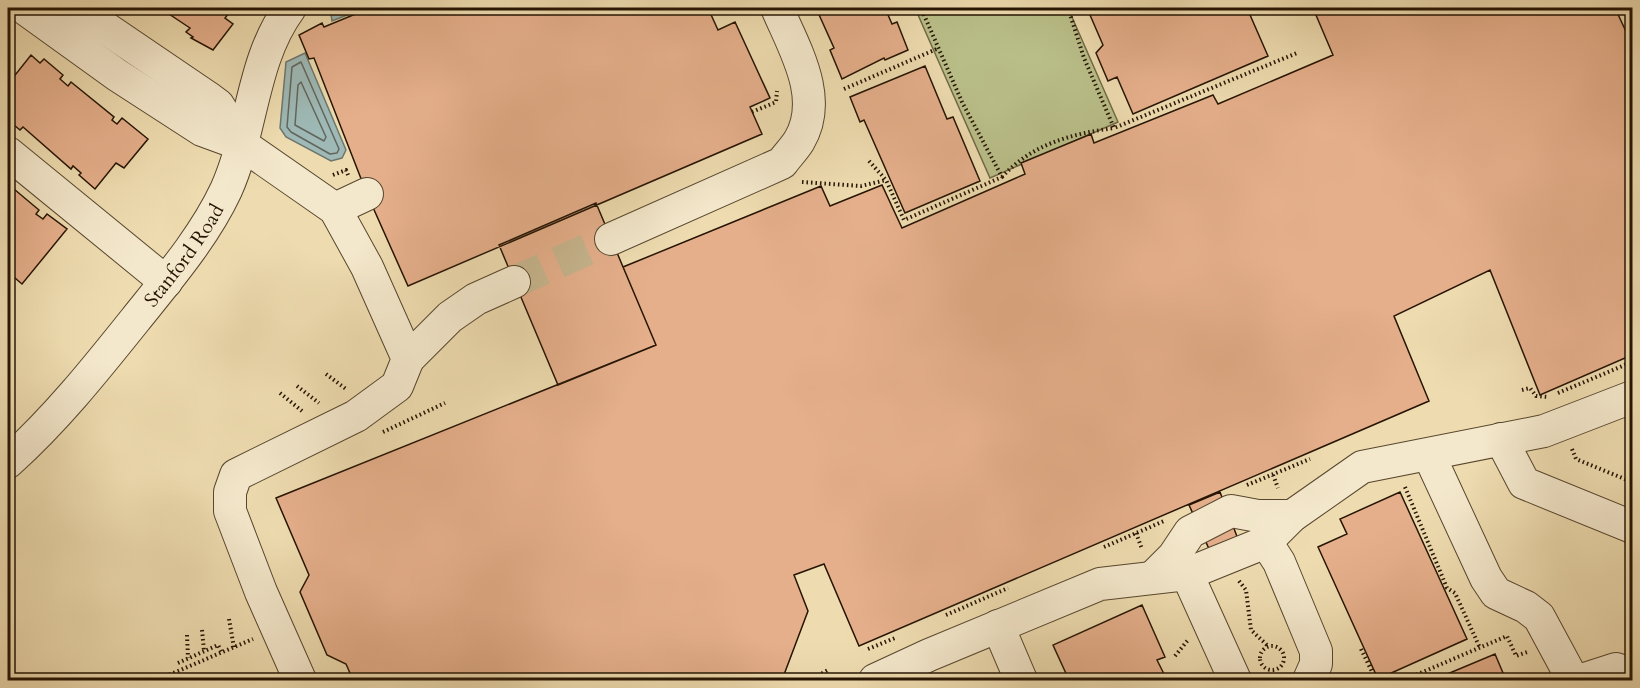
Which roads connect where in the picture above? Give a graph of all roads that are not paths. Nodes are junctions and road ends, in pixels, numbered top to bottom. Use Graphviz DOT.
graph roads {
  1 [pos="24,8"];
  2 [pos="76,8"];
  3 [pos="290,8"];
  4 [pos="777,8"];
  5 [pos="243,145"];
  6 [pos="8,153"];
  7 [pos="367,194"];
  8 [pos="335,209"];
  9 [pos="611,239"];
  10 [pos="166,282"];
  11 [pos="514,282"];
  12 [pos="408,359"];
  13 [pos="1632,397"];
  14 [pos="1501,440"];
  15 [pos="1428,455"];
  16 [pos="8,462"];
  17 [pos="1292,516"];
  18 [pos="1632,527"];
  19 [pos="1266,542"];
  20 [pos="1150,567"];
  21 [pos="1187,574"];
  22 [pos="998,626"];
  23 [pos="1632,675"];
  24 [pos="1295,679"];
  25 [pos="300,681"];
  26 [pos="875,681"];
  27 [pos="1021,681"];
  28 [pos="1235,681"];
  29 [pos="1573,681"];
  30 [pos="1582,681"];
  1 -- 5 [label="street"];
  2 -- 5 [label="street"];
  3 -- 5 [label="street, Stanford Road"];
  4 -- 9 [label="street"];
  5 -- 8 [label="street"];
  5 -- 10 [label="street, Stanford Road"];
  6 -- 10 [label="street"];
  7 -- 8 [label="street"];
  8 -- 12 [label="street"];
  10 -- 16 [label="street, Stanford Road"];
  11 -- 12 [label="street"];
  12 -- 25 [label="street"];
  13 -- 14 [label="street"];
  14 -- 15 [label="street"];
  14 -- 18 [label="street"];
  15 -- 17 [label="street"];
  15 -- 29 [label="street"];
  17 -- 19 [label="street"];
  17 -- 20 [label="street"];
  19 -- 21 [label="street"];
  19 -- 24 [label="street"];
  20 -- 21 [label="street"];
  20 -- 22 [label="street"];
  21 -- 28 [label="street"];
  22 -- 26 [label="street"];
  22 -- 27 [label="street"];
  23 -- 30 [label="street"];
}
